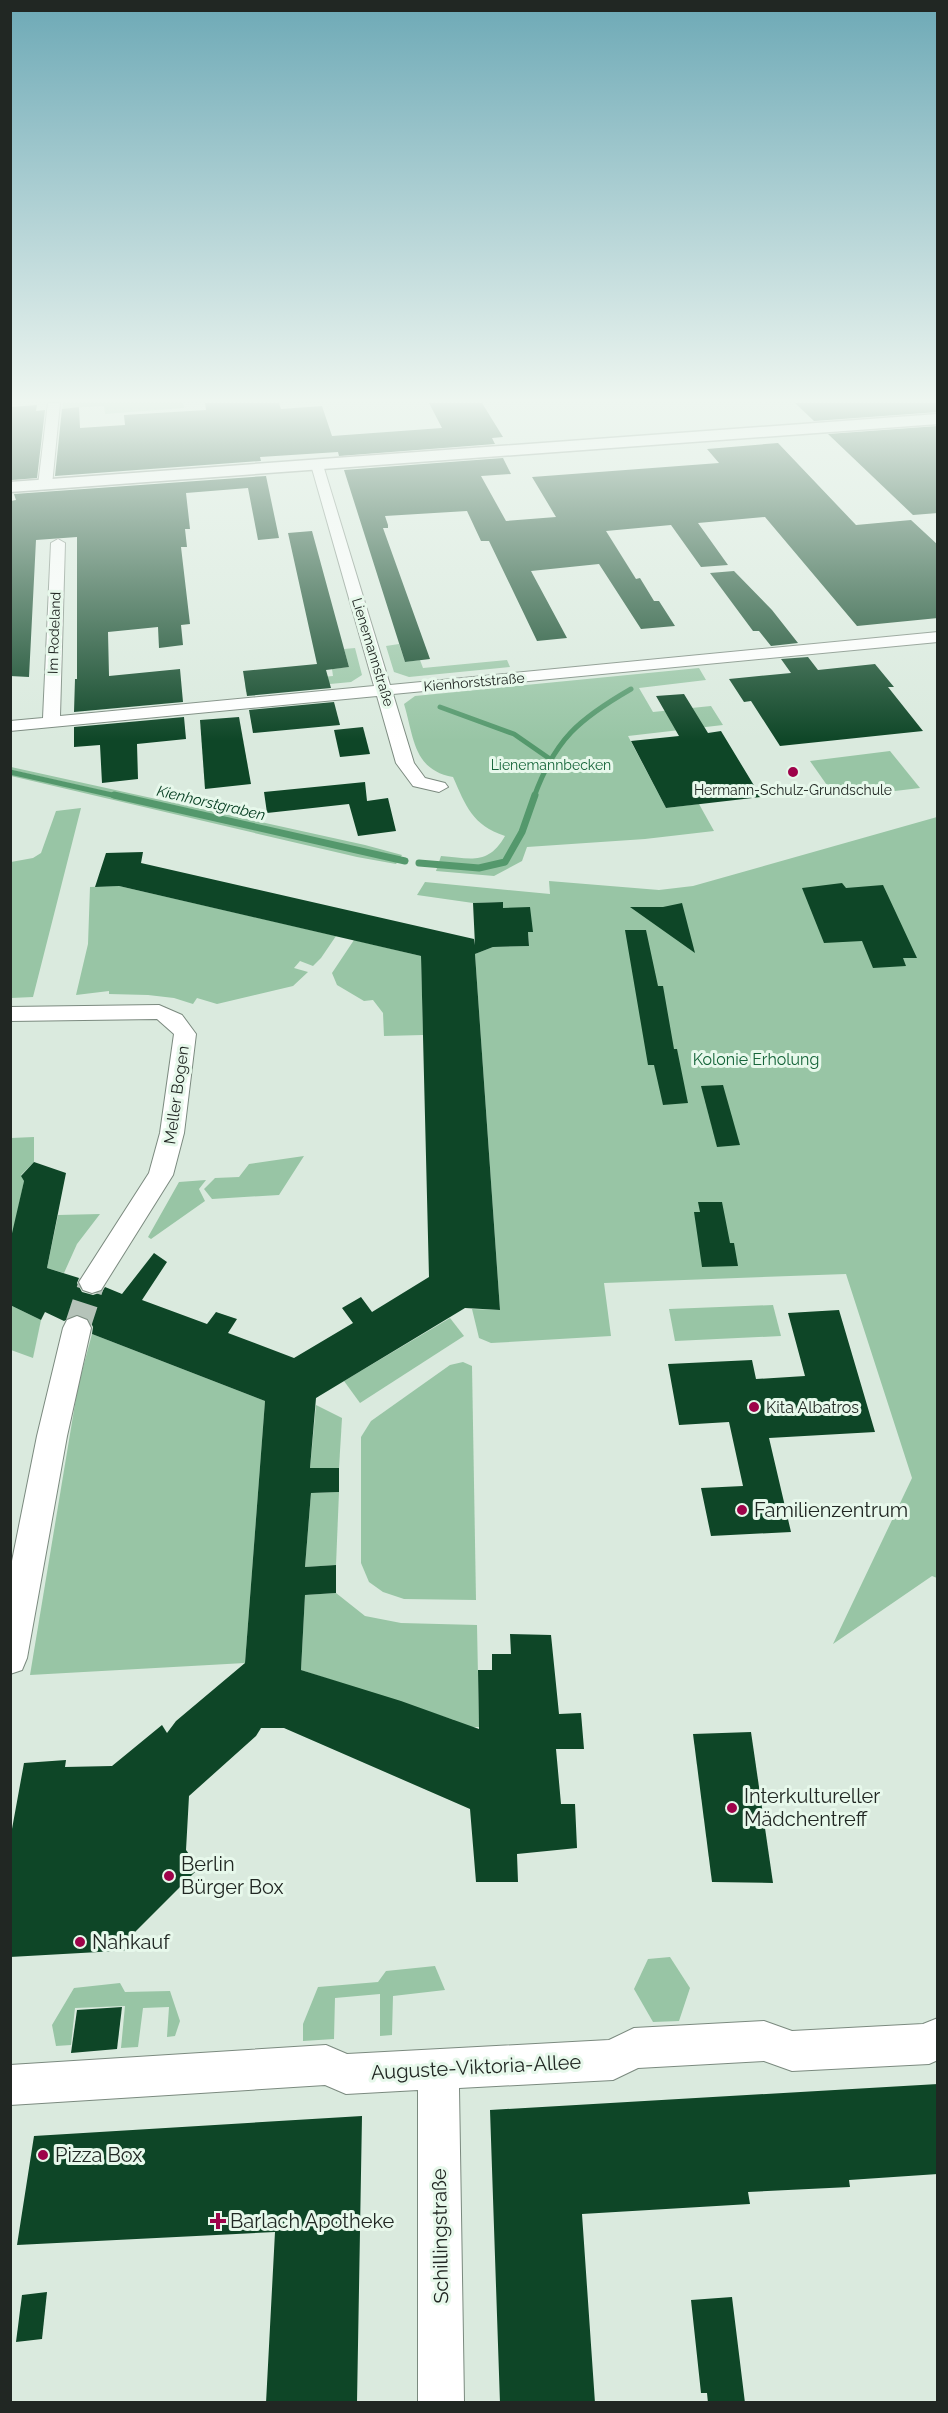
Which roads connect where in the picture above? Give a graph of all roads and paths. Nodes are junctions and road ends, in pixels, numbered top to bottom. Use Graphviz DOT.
graph roads {
  1 [pos="332,516"];
  2 [pos="58,543"];
  3 [pos="938,637"];
  4 [pos="385,690"];
  5 [pos="51,722"];
  6 [pos="10,726"];
  7 [pos="438,787"];
  8 [pos="10,1014"];
  9 [pos="92,1282"];
  10 [pos="77,1328"];
  11 [pos="10,1658"];
  12 [pos="938,2038"];
  13 [pos="438,2070"];
  14 [pos="10,2085"];
  15 [pos="441,2403"];
  1 -- 4 [label="street, Lienemannstraße"];
  2 -- 5 [label="street, Im Rodeland"];
  3 -- 4 [label="street, Kienhorststraße"];
  4 -- 5 [label="street, Kienhorststraße"];
  4 -- 7 [label="street, Lienemannstraße"];
  5 -- 6 [label="street, Kienhorststraße"];
  8 -- 9 [label="street, Meller Bogen"];
  10 -- 11 [label="street"];
  12 -- 13 [label="street, Auguste-Viktoria-Allee"];
  13 -- 14 [label="street, Auguste-Viktoria-Allee"];
  13 -- 15 [label="street, Schillingstraße"];
}
